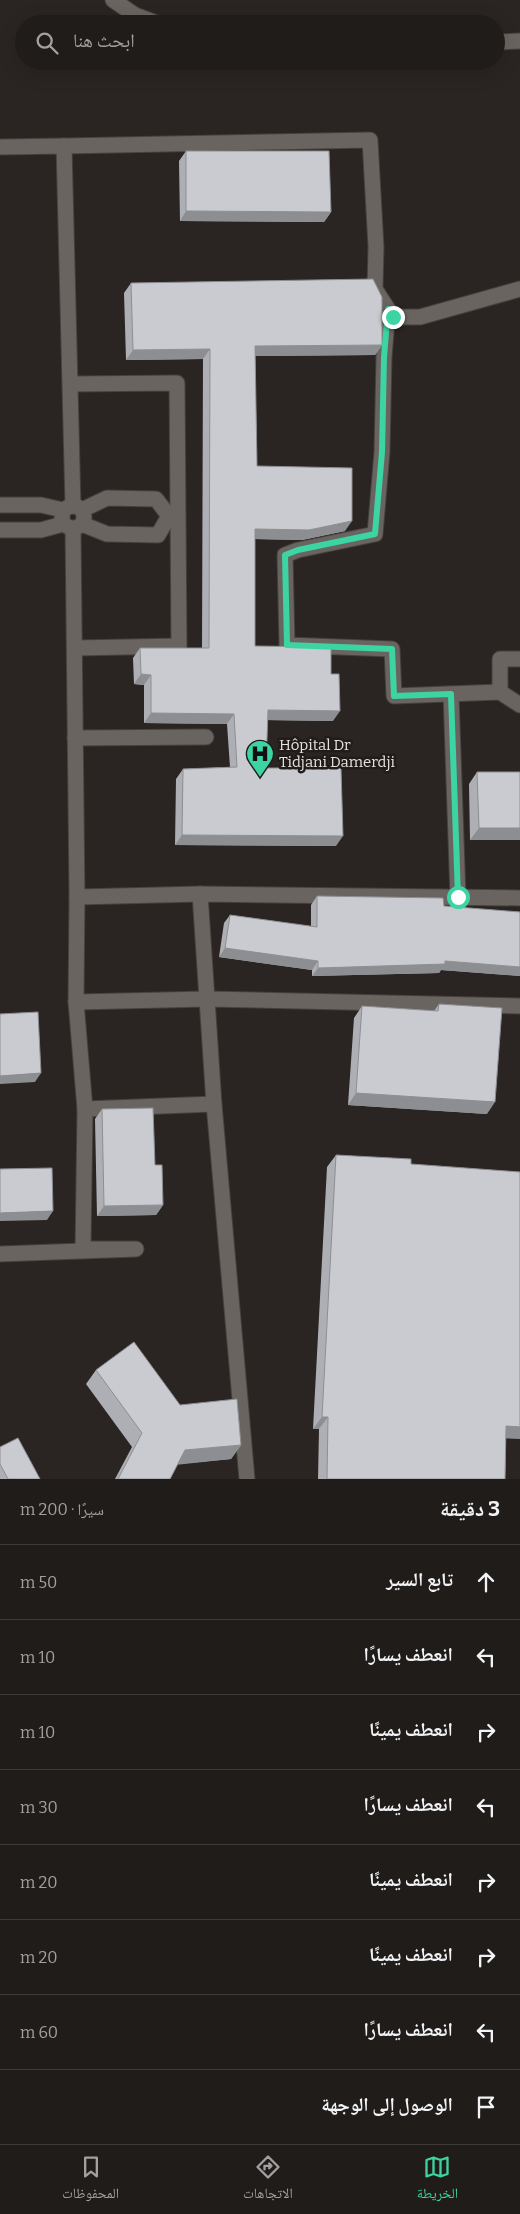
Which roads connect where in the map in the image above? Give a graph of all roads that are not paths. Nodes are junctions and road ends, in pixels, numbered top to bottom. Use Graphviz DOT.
graph roads {
  1 [pos="113,0"];
  2 [pos="135,15"];
  3 [pos="520,41"];
  4 [pos="505,42"];
  5 [pos="0,146"];
  6 [pos="64,146"];
  7 [pos="520,289"];
  8 [pos="388,309"];
  9 [pos="71,384"];
  10 [pos="0,505"];
  11 [pos="174,516"];
  12 [pos="73,517"];
  13 [pos="0,530"];
  14 [pos="75,648"];
  15 [pos="520,659"];
  16 [pos="500,692"];
  17 [pos="451,694"];
  18 [pos="520,705"];
  19 [pos="206,737"];
  20 [pos="75,738"];
  21 [pos="200,894"];
  22 [pos="77,897"];
  23 [pos="458,897"];
  24 [pos="520,898"];
  25 [pos="207,999"];
  26 [pos="76,1002"];
  27 [pos="520,1006"];
  28 [pos="214,1104"];
  29 [pos="85,1109"];
  30 [pos="0,1254"];
  31 [pos="247,1479"];
  1 -- 2 [label="street"];
  3 -- 4 [label="street"];
  5 -- 6 [label="street"];
  6 -- 8 [label="street"];
  6 -- 9 [label="street"];
  7 -- 8 [label="street"];
  8 -- 17 [label="street"];
  9 -- 11 [label="street"];
  9 -- 12 [label="street"];
  10 -- 12 [label="street"];
  11 -- 12 [label="street"];
  11 -- 12 [label="street"];
  11 -- 14 [label="street"];
  12 -- 13 [label="street"];
  12 -- 14 [label="street"];
  14 -- 20 [label="street"];
  15 -- 16 [label="street"];
  16 -- 17 [label="street"];
  16 -- 18 [label="street"];
  17 -- 23 [label="street"];
  19 -- 20 [label="street"];
  20 -- 22 [label="street"];
  21 -- 22 [label="street"];
  21 -- 23 [label="street"];
  21 -- 25 [label="street"];
  22 -- 26 [label="street"];
  23 -- 24 [label="street"];
  25 -- 26 [label="street"];
  25 -- 27 [label="street"];
  25 -- 28 [label="street"];
  26 -- 29 [label="street"];
  28 -- 29 [label="street"];
  28 -- 31 [label="street"];
  29 -- 30 [label="street"];
}
